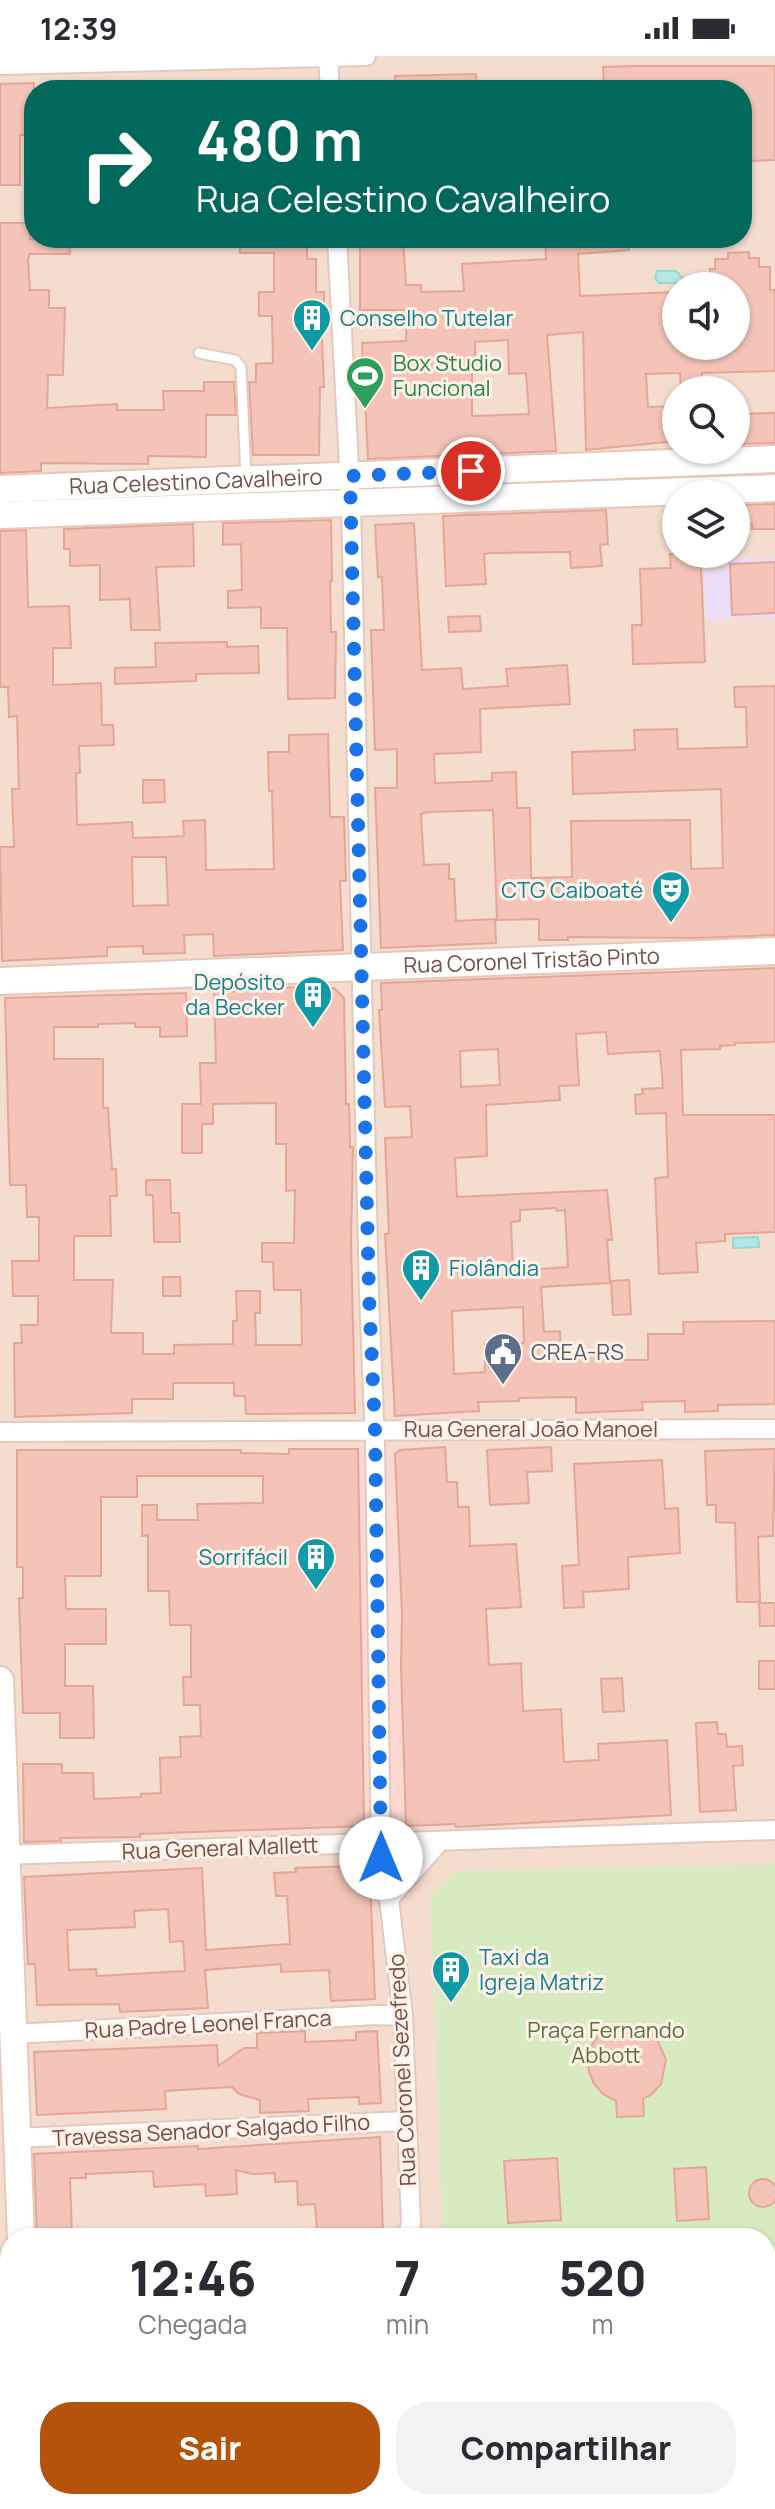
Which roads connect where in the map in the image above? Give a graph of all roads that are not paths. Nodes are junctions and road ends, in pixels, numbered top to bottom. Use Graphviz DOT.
graph roads {
  1 [pos="366,56"];
  2 [pos="328,57"];
  3 [pos="0,65"];
  4 [pos="329,80"];
  5 [pos="338,248"];
  6 [pos="199,353"];
  7 [pos="775,459"];
  8 [pos="350,476"];
  9 [pos="247,480"];
  10 [pos="775,488"];
  11 [pos="0,489"];
  12 [pos="351,504"];
  13 [pos="0,515"];
  14 [pos="775,951"];
  15 [pos="362,968"];
  16 [pos="0,981"];
  17 [pos="775,1429"];
  18 [pos="375,1430"];
  19 [pos="0,1432"];
  20 [pos="0,1680"];
  21 [pos="775,1830"];
  22 [pos="440,1841"];
  23 [pos="380,1843"];
  24 [pos="3,1855"];
  25 [pos="389,1899"];
  26 [pos="403,2016"];
  27 [pos="14,2034"];
  28 [pos="406,2121"];
  29 [pos="16,2138"];
  30 [pos="20,2228"];
  31 [pos="411,2228"];
  1 -- 2 [label="street"];
  2 -- 3 [label="street"];
  2 -- 4 [label="street"];
  5 -- 8 [label="street, Rua Coronel Sezefredo"];
  6 -- 9 [label="lane"];
  7 -- 8 [label="main road, Rua Celestino Cavalheiro"];
  8 -- 9 [label="main road, Rua Celestino Cavalheiro"];
  8 -- 12 [label="street, Rua Coronel Sezefredo"];
  9 -- 11 [label="main road, Rua Celestino Cavalheiro"];
  10 -- 12 [label="main road, Rua Celestino Cavalheiro"];
  12 -- 13 [label="main road, Rua Celestino Cavalheiro"];
  12 -- 15 [label="street, Rua Coronel Sezefredo"];
  14 -- 15 [label="main road, Rua Coronel Tristão Pinto"];
  15 -- 16 [label="main road, Rua Coronel Tristão Pinto"];
  15 -- 18 [label="street, Rua Coronel Sezefredo"];
  17 -- 18 [label="street, Rua General João Manoel"];
  18 -- 19 [label="street, Rua General João Manoel"];
  18 -- 23 [label="street, Rua Coronel Sezefredo"];
  20 -- 24 [label="main road"];
  21 -- 22 [label="street, Rua General Mallett"];
  22 -- 23 [label="street, Rua General Mallett"];
  22 -- 25 [label="street"];
  23 -- 24 [label="street, Rua General Mallett"];
  23 -- 25 [label="street, Rua Coronel Sezefredo"];
  24 -- 27 [label="main road"];
  25 -- 26 [label="street, Rua Coronel Sezefredo"];
  26 -- 27 [label="street, Rua Padre Leonel Franca"];
  26 -- 28 [label="street, Rua Coronel Sezefredo"];
  27 -- 29 [label="main road"];
  28 -- 29 [label="street, Travessa Senador Salgado Filho"];
  28 -- 31 [label="street, Rua Coronel Sezefredo"];
  29 -- 30 [label="main road"];
}
